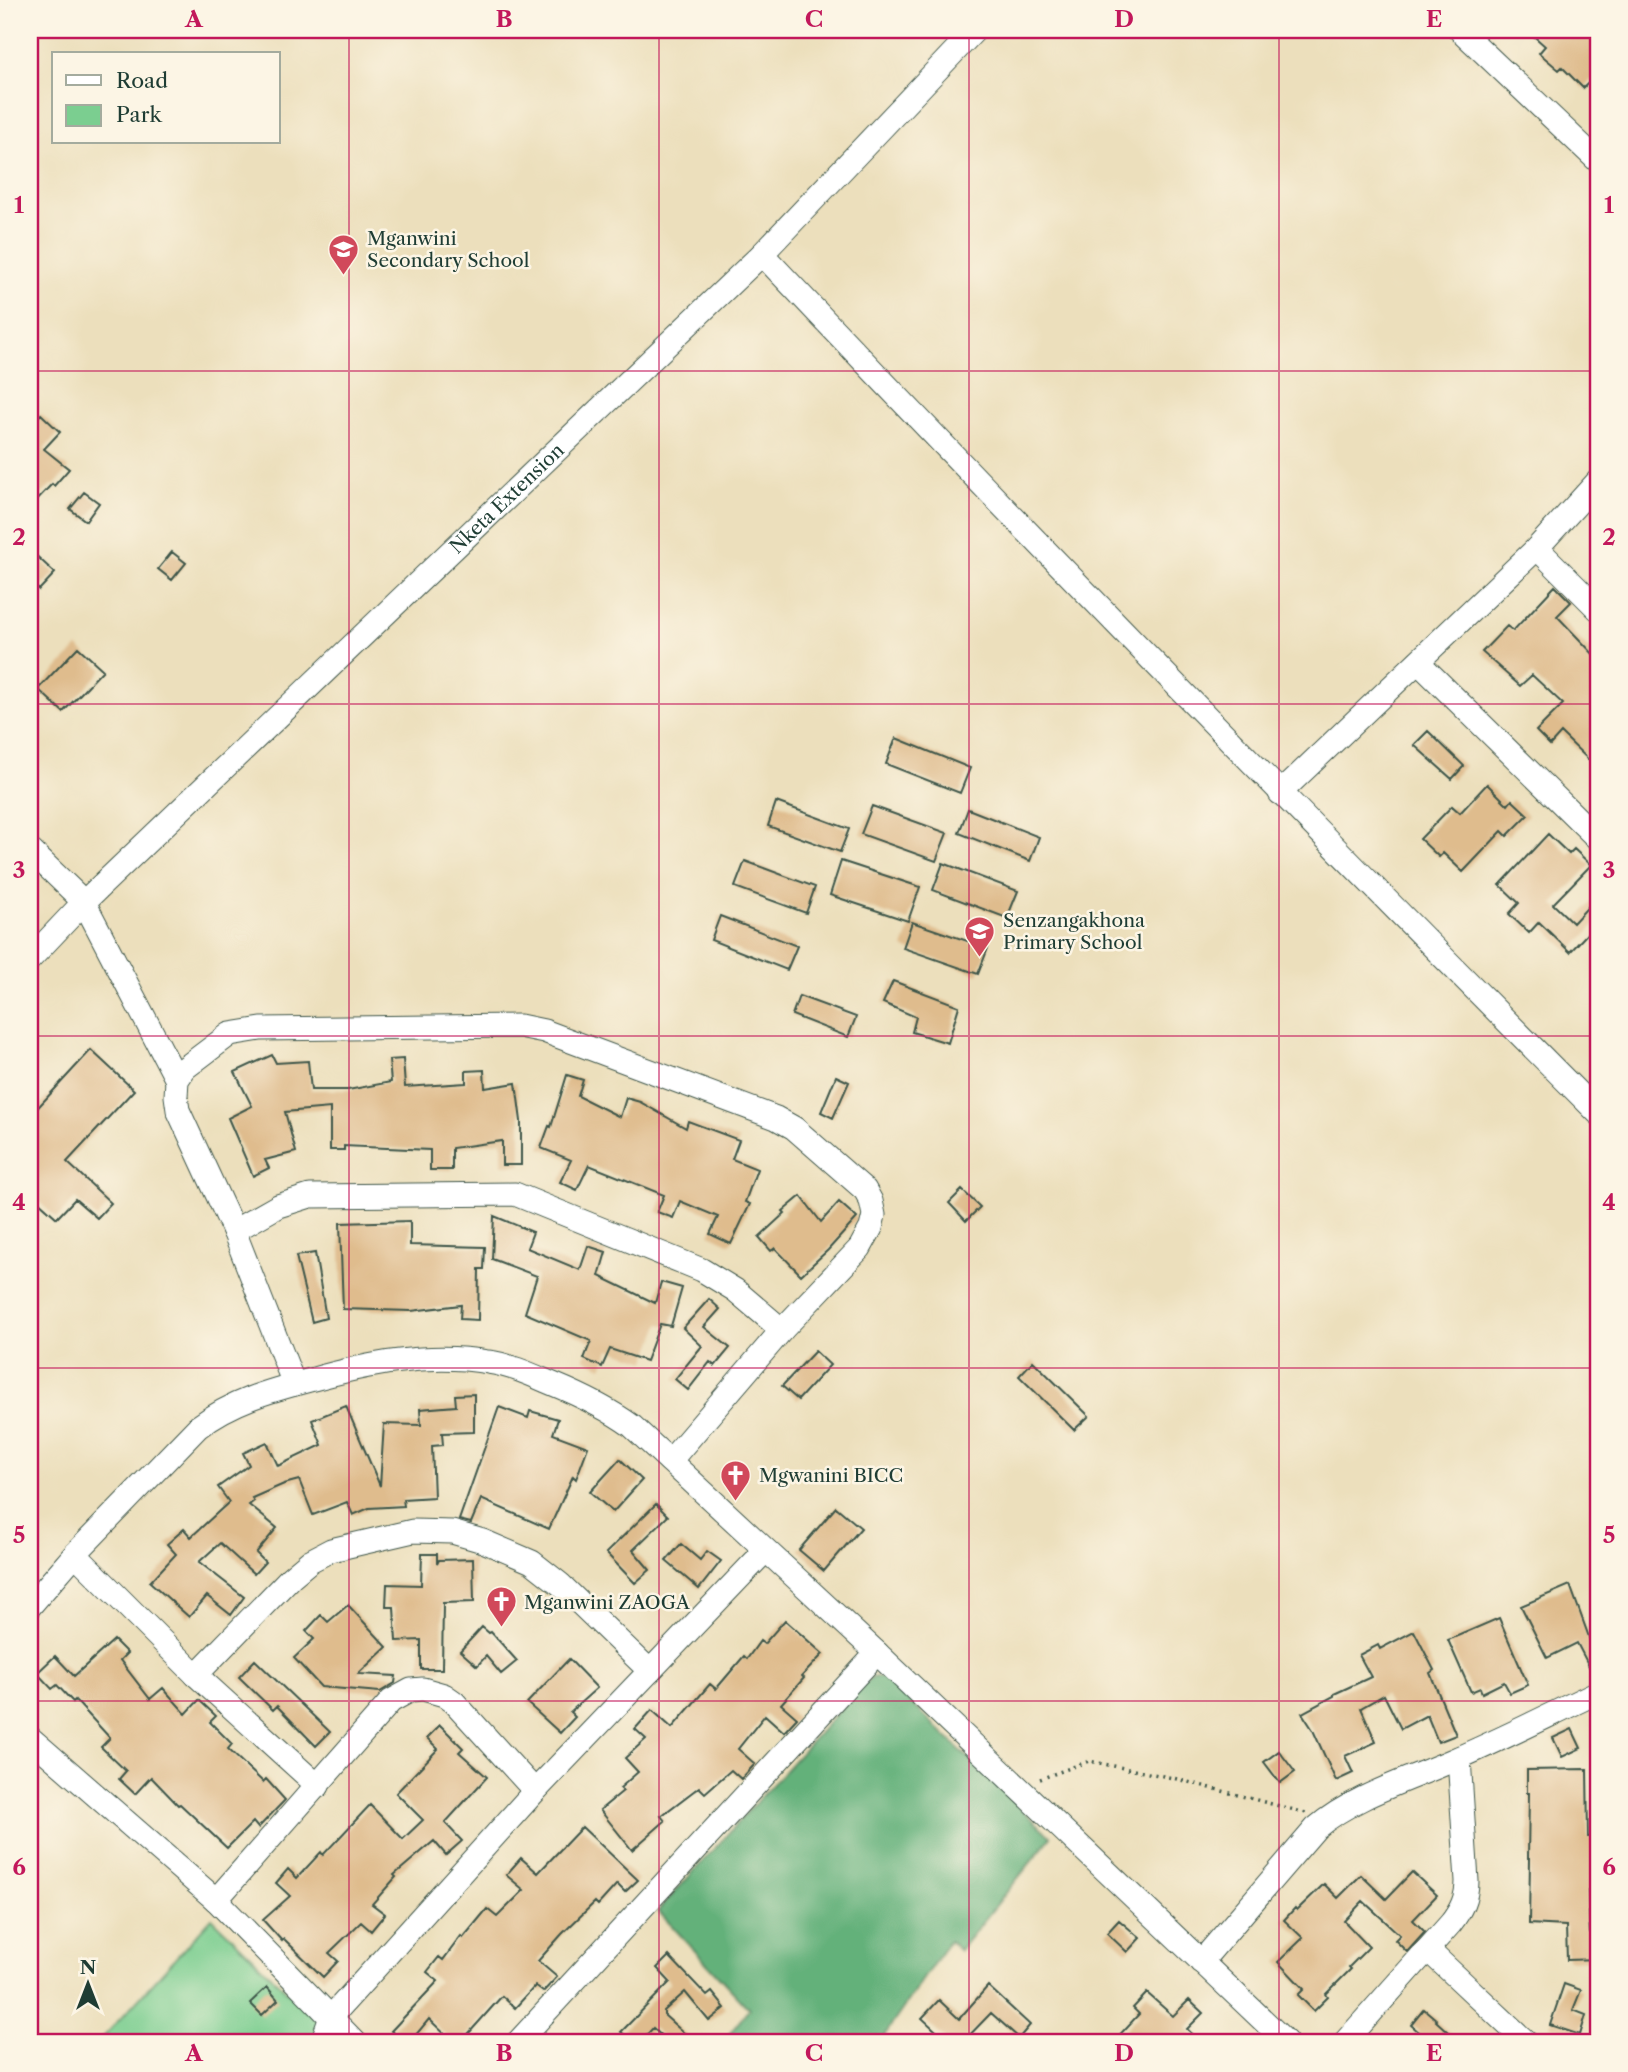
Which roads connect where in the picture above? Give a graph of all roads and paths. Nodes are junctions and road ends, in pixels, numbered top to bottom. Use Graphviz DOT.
graph roads {
  1 [pos="975,30"];
  2 [pos="1460,30"];
  3 [pos="1598,161"];
  4 [pos="762,254"];
  5 [pos="1598,481"];
  6 [pos="1537,548"];
  7 [pos="1598,609"];
  8 [pos="1418,662"];
  9 [pos="1280,793"];
  10 [pos="1598,839"];
  11 [pos="30,850"];
  12 [pos="84,902"];
  13 [pos="30,959"];
  14 [pos="177,1080"];
  15 [pos="1598,1113"];
  16 [pos="234,1231"];
  17 [pos="782,1330"];
  18 [pos="294,1384"];
  19 [pos="670,1461"];
  20 [pos="765,1551"];
  21 [pos="75,1554"];
  22 [pos="30,1606"];
  23 [pos="877,1653"];
  24 [pos="650,1671"];
  25 [pos="195,1675"];
  26 [pos="1598,1692"];
  27 [pos="30,1738"];
  28 [pos="1459,1758"];
  29 [pos="318,1786"];
  30 [pos="1018,1788"];
  31 [pos="535,1791"];
  32 [pos="1328,1818"];
  33 [pos="216,1900"];
  34 [pos="1428,1950"];
  35 [pos="1202,1962"];
  36 [pos="331,2017"];
  37 [pos="322,2042"];
  38 [pos="355,2042"];
  39 [pos="519,2042"];
  40 [pos="1286,2042"];
  41 [pos="1345,2042"];
  42 [pos="1526,2042"];
  1 -- 4 [label="street, Nketa Extension"];
  2 -- 3 [label="street"];
  4 -- 9 [label="street"];
  4 -- 12 [label="street, Nketa Extension"];
  5 -- 6 [label="street"];
  6 -- 7 [label="street"];
  6 -- 8 [label="street"];
  8 -- 9 [label="street"];
  8 -- 10 [label="street"];
  9 -- 15 [label="street"];
  11 -- 12 [label="street"];
  12 -- 13 [label="street, Nketa Extension"];
  12 -- 14 [label="street"];
  14 -- 16 [label="street"];
  14 -- 17 [label="street"];
  16 -- 17 [label="street"];
  16 -- 18 [label="street"];
  17 -- 19 [label="street"];
  18 -- 19 [label="street"];
  18 -- 21 [label="street"];
  19 -- 20 [label="street"];
  20 -- 23 [label="street"];
  20 -- 24 [label="street"];
  21 -- 22 [label="street"];
  21 -- 25 [label="street"];
  23 -- 30 [label="street"];
  23 -- 39 [label="street"];
  24 -- 25 [label="street"];
  24 -- 31 [label="street"];
  25 -- 29 [label="street"];
  26 -- 28 [label="street"];
  27 -- 33 [label="street"];
  28 -- 32 [label="street"];
  28 -- 34 [label="street"];
  29 -- 31 [label="street"];
  29 -- 33 [label="street"];
  30 -- 32 [label="path"];
  30 -- 35 [label="street"];
  31 -- 36 [label="street"];
  32 -- 35 [label="street"];
  33 -- 36 [label="street"];
  34 -- 41 [label="street"];
  34 -- 42 [label="street"];
  35 -- 40 [label="street"];
  36 -- 37 [label="street"];
  36 -- 38 [label="street"];
}
